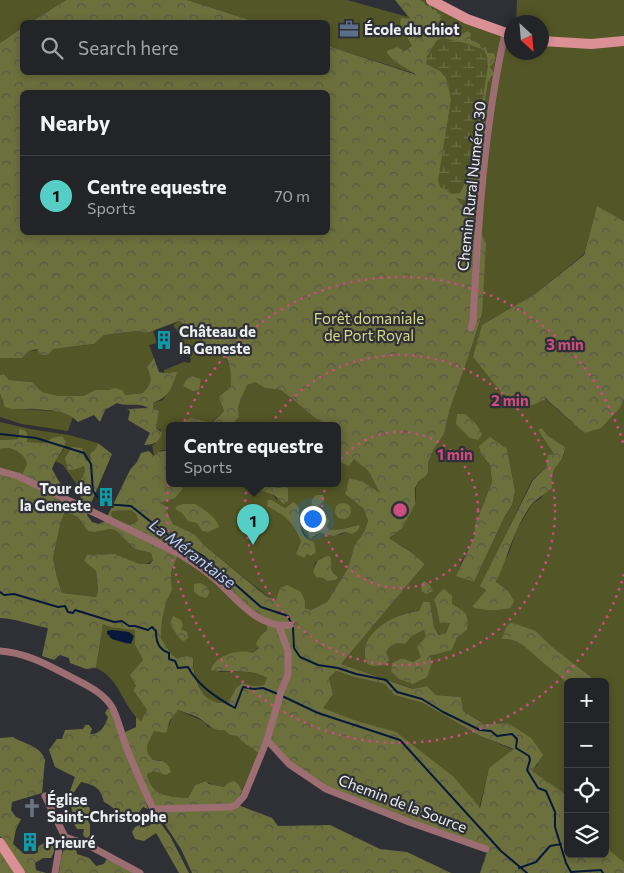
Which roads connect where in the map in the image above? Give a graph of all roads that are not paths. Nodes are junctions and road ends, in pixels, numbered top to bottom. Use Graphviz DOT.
graph roads {
  1 [pos="431,0"];
  2 [pos="504,33"];
  3 [pos="549,41"];
  4 [pos="624,41"];
  5 [pos="504,43"];
  6 [pos="471,328"];
  7 [pos="0,471"];
  8 [pos="290,625"];
  9 [pos="279,626"];
  10 [pos="0,651"];
  11 [pos="267,740"];
  12 [pos="45,796"];
  13 [pos="65,837"];
  14 [pos="0,843"];
  15 [pos="486,849"];
  16 [pos="20,873"];
  17 [pos="55,873"];
  18 [pos="140,873"];
  1 -- 2 [label="main road"];
  3 -- 4 [label="main road"];
  5 -- 6 [label="street, Chemin Rural Numéro 30"];
  7 -- 9 [label="street"];
  8 -- 9 [label="street"];
  9 -- 11 [label="street"];
  10 -- 11 [label="street"];
  11 -- 15 [label="street, Chemin de la Source"];
  12 -- 13 [label="street"];
  13 -- 17 [label="street"];
  13 -- 18 [label="street"];
  14 -- 16 [label="main road"];
}
